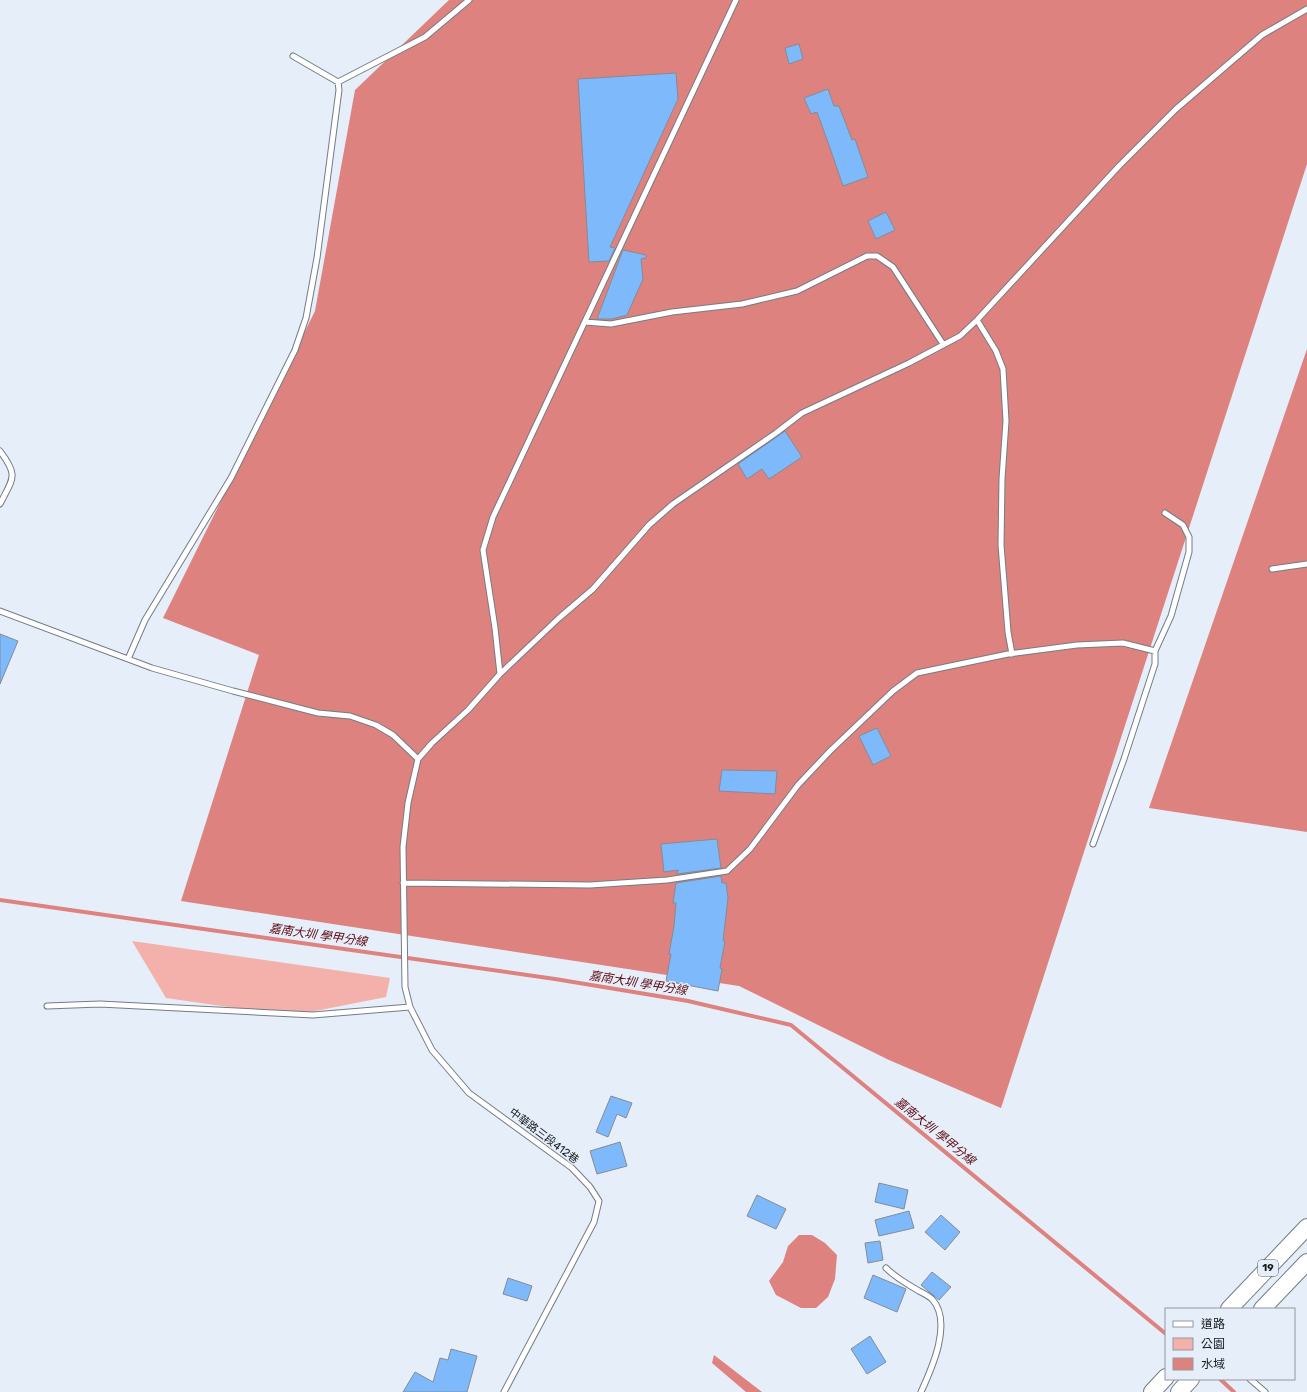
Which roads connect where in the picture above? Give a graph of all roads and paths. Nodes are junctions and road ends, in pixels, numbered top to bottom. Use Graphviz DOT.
graph roads {
  1 [pos="470,0"];
  2 [pos="736,0"];
  3 [pos="1307,9"];
  4 [pos="293,56"];
  5 [pos="338,82"];
  6 [pos="977,320"];
  7 [pos="585,322"];
  8 [pos="943,344"];
  9 [pos="0,451"];
  10 [pos="0,504"];
  11 [pos="1165,513"];
  12 [pos="1307,564"];
  13 [pos="1272,569"];
  14 [pos="0,611"];
  15 [pos="1155,651"];
  16 [pos="1012,654"];
  17 [pos="128,659"];
  18 [pos="500,674"];
  19 [pos="418,759"];
  20 [pos="1093,844"];
  21 [pos="403,883"];
  22 [pos="47,1006"];
  23 [pos="410,1008"];
  24 [pos="1307,1227"];
  25 [pos="1307,1262"];
  26 [pos="886,1268"];
  27 [pos="1230,1308"];
  28 [pos="1263,1308"];
  29 [pos="1165,1378"];
  30 [pos="1190,1380"];
  31 [pos="1251,1380"];
  32 [pos="504,1392"];
  33 [pos="921,1392"];
  34 [pos="1152,1392"];
  35 [pos="1179,1392"];
  36 [pos="1266,1392"];
  1 -- 5 [label="lane"];
  2 -- 7 [label="lane"];
  3 -- 6 [label="lane"];
  4 -- 5 [label="lane"];
  5 -- 17 [label="lane"];
  6 -- 8 [label="lane"];
  6 -- 16 [label="lane"];
  7 -- 8 [label="lane"];
  7 -- 18 [label="lane"];
  8 -- 18 [label="lane"];
  9 -- 10 [label="lane"];
  11 -- 15 [label="lane"];
  12 -- 13 [label="lane"];
  14 -- 17 [label="lane"];
  15 -- 16 [label="lane"];
  15 -- 20 [label="lane"];
  16 -- 21 [label="lane"];
  17 -- 19 [label="lane"];
  18 -- 19 [label="lane"];
  19 -- 21 [label="lane, 中華路三段412巷"];
  21 -- 23 [label="lane, 中華路三段412巷"];
  22 -- 23 [label="lane"];
  23 -- 32 [label="lane, 中華路三段412巷"];
  24 -- 27 [label="main road, 19"];
  25 -- 28 [label="main road, 19"];
  26 -- 33 [label="lane"];
  29 -- 34 [label="main road"];
  30 -- 35 [label="main road"];
  31 -- 36 [label="lane"];
}
